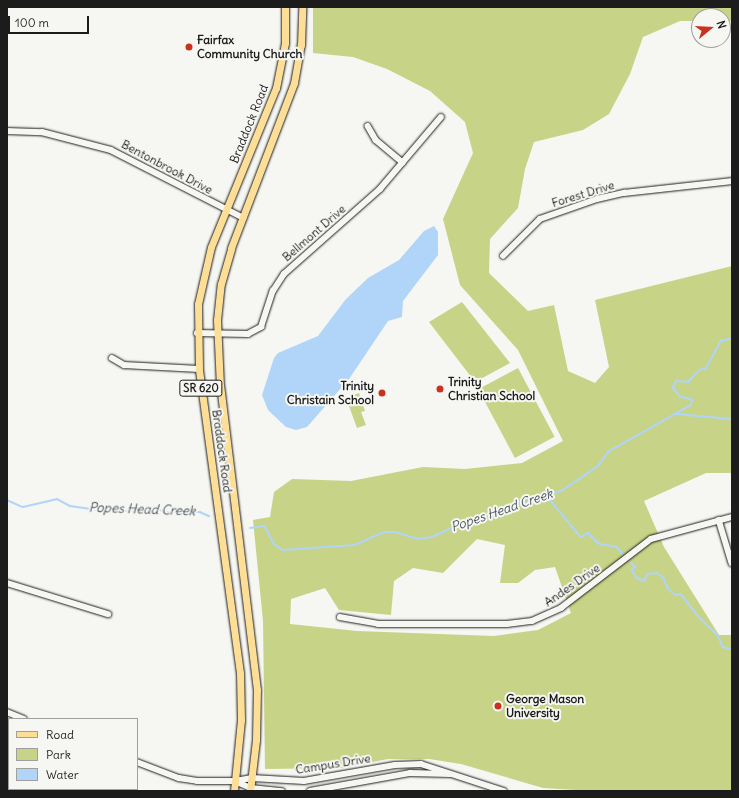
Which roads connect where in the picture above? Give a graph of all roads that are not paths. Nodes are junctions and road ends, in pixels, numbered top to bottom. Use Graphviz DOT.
graph roads {
  1 [pos="286,7"];
  2 [pos="302,7"];
  3 [pos="441,117"];
  4 [pos="368,126"];
  5 [pos="7,131"];
  6 [pos="403,163"];
  7 [pos="732,181"];
  8 [pos="226,209"];
  9 [pos="244,218"];
  10 [pos="503,256"];
  11 [pos="197,332"];
  12 [pos="216,333"];
  13 [pos="112,358"];
  14 [pos="199,369"];
  15 [pos="732,517"];
  16 [pos="719,520"];
  17 [pos="732,563"];
  18 [pos="7,583"];
  19 [pos="108,614"];
  20 [pos="340,617"];
  21 [pos="7,712"];
  22 [pos="12,717"];
  23 [pos="138,762"];
  24 [pos="458,775"];
  25 [pos="252,778"];
  26 [pos="235,781"];
  27 [pos="250,790"];
  28 [pos="234,791"];
  29 [pos="282,791"];
  30 [pos="310,791"];
  31 [pos="504,791"];
  1 -- 8 [label="main road, Braddock Road / SR 620"];
  2 -- 9 [label="main road, Braddock Road / SR 620"];
  3 -- 6 [label="street, Bellmont Drive"];
  4 -- 6 [label="street"];
  5 -- 8 [label="street, Bentonbrook Drive"];
  6 -- 12 [label="street, Bellmont Drive"];
  7 -- 10 [label="street, Forest Drive"];
  8 -- 9 [label="street, Bentonbrook Drive"];
  8 -- 11 [label="main road, Braddock Road / SR 620"];
  9 -- 12 [label="main road, Braddock Road / SR 620"];
  11 -- 12 [label="street, Bellmont Drive"];
  11 -- 14 [label="main road, Braddock Road / SR 620"];
  12 -- 25 [label="main road, Braddock Road / SR 620"];
  13 -- 14 [label="street"];
  14 -- 26 [label="main road, Braddock Road / SR 620"];
  15 -- 16 [label="street, Andes Drive"];
  16 -- 17 [label="street"];
  16 -- 20 [label="street, Andes Drive"];
  18 -- 19 [label="street"];
  21 -- 22 [label="street"];
  23 -- 26 [label="street"];
  24 -- 25 [label="street, Campus Drive"];
  24 -- 30 [label="street, Campus Drive"];
  24 -- 31 [label="street, Campus Drive"];
  25 -- 26 [label="street, Campus Drive"];
  25 -- 27 [label="main road, Braddock Road / SR 620"];
  26 -- 27 [label="street"];
  26 -- 28 [label="main road, Braddock Road / SR 620"];
  27 -- 29 [label="street"];
}
